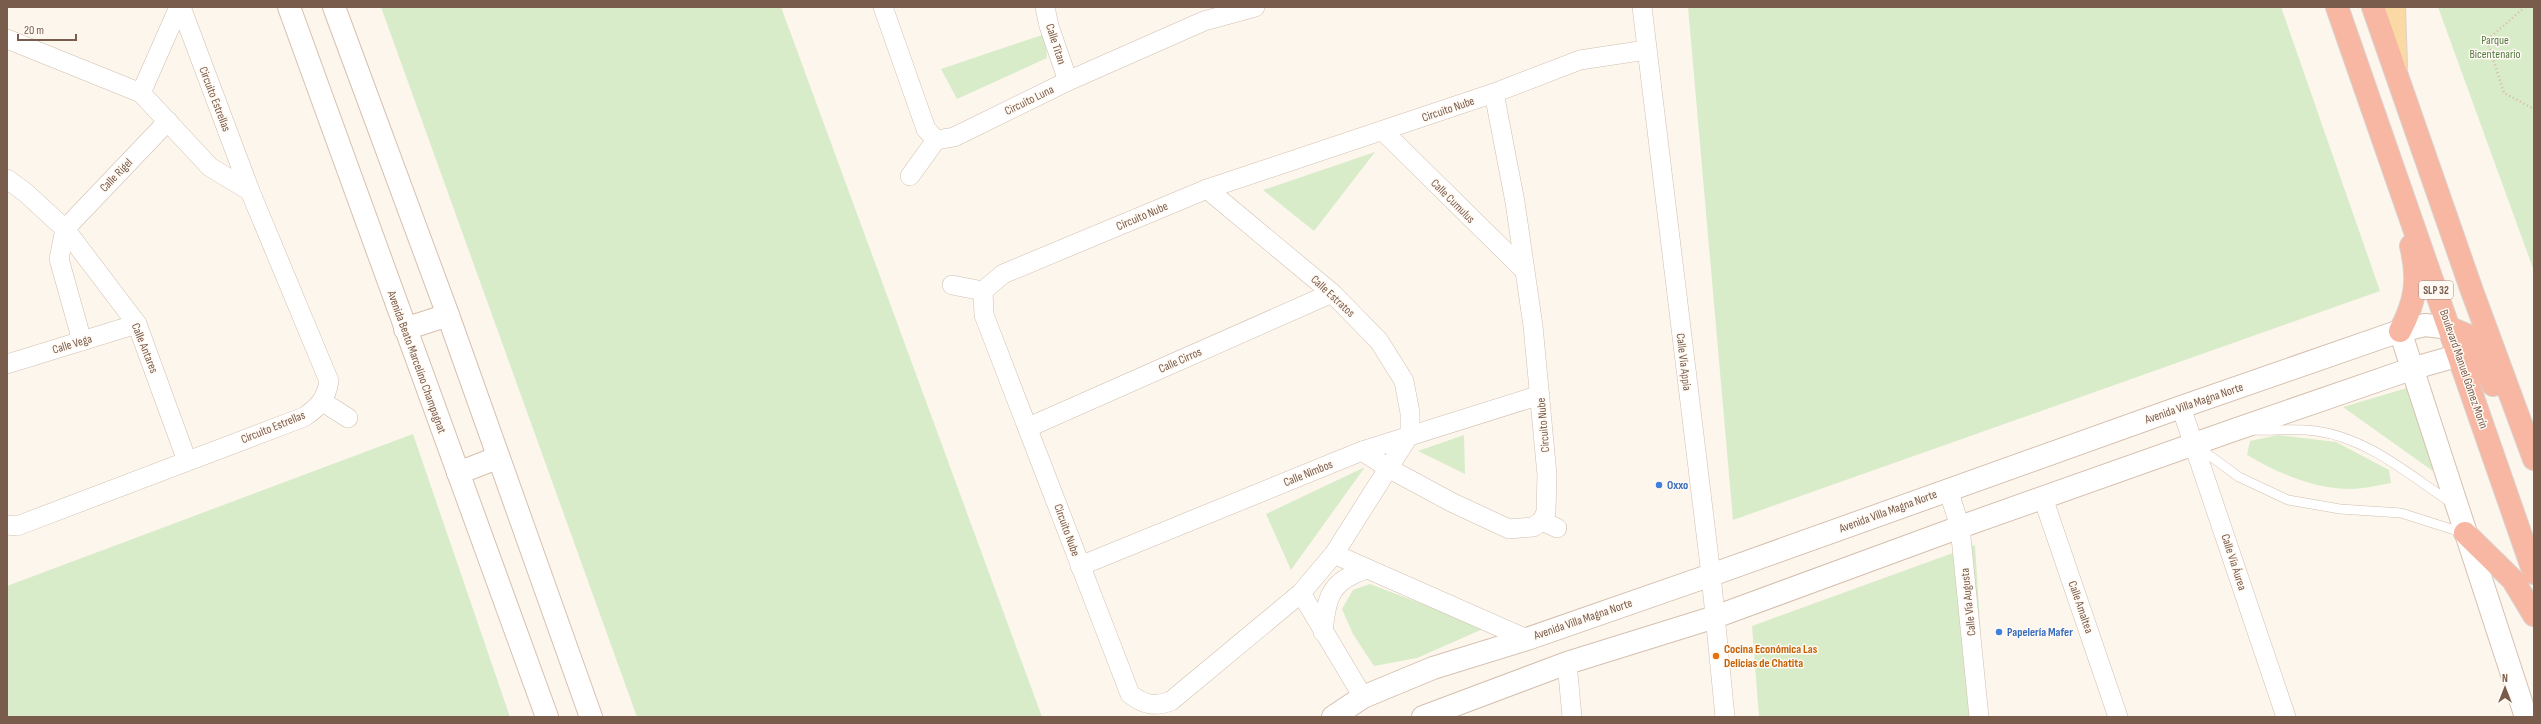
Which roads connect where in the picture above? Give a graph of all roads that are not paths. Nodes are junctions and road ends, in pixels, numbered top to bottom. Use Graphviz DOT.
graph roads {
  1 [pos="180,7"];
  2 [pos="290,7"];
  3 [pos="334,7"];
  4 [pos="883,7"];
  5 [pos="1045,7"];
  6 [pos="1255,7"];
  7 [pos="1642,7"];
  8 [pos="2337,7"];
  9 [pos="2373,7"];
  10 [pos="2394,7"];
  11 [pos="1202,14"];
  12 [pos="7,39"];
  13 [pos="1646,50"];
  14 [pos="2397,77"];
  15 [pos="1068,81"];
  16 [pos="141,94"];
  17 [pos="1494,94"];
  18 [pos="168,121"];
  19 [pos="1383,131"];
  20 [pos="936,140"];
  21 [pos="910,176"];
  22 [pos="2396,178"];
  23 [pos="7,179"];
  24 [pos="1207,189"];
  25 [pos="250,191"];
  26 [pos="64,229"];
  27 [pos="1524,270"];
  28 [pos="952,285"];
  29 [pos="983,291"];
  30 [pos="1332,293"];
  31 [pos="448,315"];
  32 [pos="137,324"];
  33 [pos="2450,328"];
  34 [pos="405,329"];
  35 [pos="2400,331"];
  36 [pos="82,341"];
  37 [pos="2460,355"];
  38 [pos="7,364"];
  39 [pos="2411,369"];
  40 [pos="1540,395"];
  41 [pos="323,402"];
  42 [pos="2181,407"];
  43 [pos="348,418"];
  44 [pos="1029,427"];
  45 [pos="2231,431"];
  46 [pos="1410,434"];
  47 [pos="2195,445"];
  48 [pos="1362,451"];
  49 [pos="497,458"];
  50 [pos="2534,460"];
  51 [pos="188,461"];
  52 [pos="1390,469"];
  53 [pos="458,473"];
  54 [pos="2534,473"];
  55 [pos="1948,489"];
  56 [pos="2043,498"];
  57 [pos="2456,506"];
  58 [pos="7,525"];
  59 [pos="1960,527"];
  60 [pos="2465,533"];
  61 [pos="1334,554"];
  62 [pos="1080,566"];
  63 [pos="1368,569"];
  64 [pos="2534,573"];
  65 [pos="1711,575"];
  66 [pos="1301,593"];
  67 [pos="2534,615"];
  68 [pos="1715,617"];
  69 [pos="1323,632"];
  70 [pos="1527,639"];
  71 [pos="1568,663"];
  72 [pos="1363,697"];
  73 [pos="1143,711"];
  74 [pos="547,717"];
  75 [pos="591,717"];
  76 [pos="1333,717"];
  77 [pos="1423,717"];
  78 [pos="1572,717"];
  79 [pos="1725,717"];
  80 [pos="1980,717"];
  81 [pos="2118,717"];
  82 [pos="2286,717"];
  83 [pos="2526,717"];
  1 -- 16 [label="street, Circuito Estrellas"];
  1 -- 25 [label="street, Circuito Estrellas"];
  2 -- 34 [label="street, Avenida Beato Marcelino Champagnat"];
  3 -- 31 [label="street"];
  4 -- 20 [label="street"];
  5 -- 15 [label="street, Calle Titan"];
  6 -- 11 [label="street, Circuito Luna"];
  7 -- 13 [label="street, Calle Vía Appia"];
  8 -- 22 [label="highway, Boulevard Manuel Gómez Morín / SLP 32"];
  9 -- 14 [label="highway, SLP 32"];
  10 -- 14 [label="main road"];
  11 -- 15 [label="street, Circuito Luna"];
  12 -- 16 [label="street"];
  13 -- 17 [label="street"];
  13 -- 65 [label="street, Calle Vía Appia"];
  14 -- 50 [label="highway, SLP 32"];
  15 -- 20 [label="street, Circuito Luna"];
  16 -- 18 [label="street"];
  17 -- 19 [label="street, Circuito Nube"];
  17 -- 27 [label="street, Circuito Nube"];
  18 -- 25 [label="street"];
  18 -- 26 [label="street, Calle Rigel"];
  19 -- 24 [label="street, Circuito Nube"];
  19 -- 27 [label="street, Calle Cumulus"];
  20 -- 21 [label="street"];
  22 -- 33 [label="highway, Boulevard Manuel Gómez Morín / SLP 32"];
  22 -- 35 [label="highway"];
  23 -- 26 [label="street, Calle Antares"];
  24 -- 29 [label="street, Circuito Nube"];
  24 -- 30 [label="street, Calle Estratos"];
  25 -- 41 [label="street, Circuito Estrellas"];
  26 -- 32 [label="street, Calle Antares"];
  26 -- 36 [label="street"];
  27 -- 40 [label="street, Circuito Nube"];
  28 -- 29 [label="street"];
  29 -- 44 [label="street, Circuito Nube"];
  30 -- 44 [label="street, Calle Cirros"];
  30 -- 46 [label="street, Calle Estratos"];
  31 -- 34 [label="street"];
  31 -- 49 [label="street"];
  32 -- 36 [label="street, Calle Vega"];
  32 -- 51 [label="street, Calle Antares"];
  33 -- 35 [label="street, Avenida Villa Magna Norte"];
  33 -- 37 [label="highway, Boulevard Manuel Gómez Morín / SLP 32"];
  33 -- 54 [label="highway"];
  34 -- 53 [label="street, Avenida Beato Marcelino Champagnat"];
  35 -- 39 [label="street"];
  35 -- 42 [label="street, Avenida Villa Magna Norte"];
  36 -- 38 [label="street, Calle Vega"];
  37 -- 39 [label="street"];
  37 -- 64 [label="highway, Boulevard Manuel Gómez Morín / SLP 32"];
  39 -- 45 [label="street"];
  39 -- 57 [label="street"];
  40 -- 46 [label="street, Calle Nimbos"];
  40 -- 52 [label="street, Circuito Nube"];
  41 -- 43 [label="street"];
  41 -- 51 [label="street, Circuito Estrellas"];
  42 -- 47 [label="street, Calle Vía Áurea"];
  42 -- 55 [label="street, Avenida Villa Magna Norte"];
  44 -- 62 [label="street, Circuito Nube"];
  45 -- 47 [label="street"];
  45 -- 57 [label="lane"];
  46 -- 48 [label="street, Calle Nimbos"];
  46 -- 52 [label="street, Circuito Nube"];
  47 -- 56 [label="street"];
  47 -- 60 [label="lane"];
  47 -- 82 [label="street, Calle Vía Áurea"];
  48 -- 52 [label="street, Circuito Nube"];
  48 -- 62 [label="street, Calle Nimbos"];
  49 -- 53 [label="street"];
  49 -- 75 [label="street"];
  51 -- 58 [label="street, Circuito Estrellas"];
  52 -- 61 [label="street, Circuito Nube"];
  53 -- 74 [label="street, Avenida Beato Marcelino Champagnat"];
  55 -- 59 [label="street, Calle Vía Augusta"];
  55 -- 65 [label="street, Avenida Villa Magna Norte"];
  56 -- 59 [label="street"];
  56 -- 81 [label="street, Calle Amaltea"];
  57 -- 60 [label="street"];
  59 -- 68 [label="street"];
  59 -- 80 [label="street, Calle Vía Augusta"];
  60 -- 67 [label="highway"];
  60 -- 83 [label="street"];
  61 -- 63 [label="street"];
  61 -- 66 [label="street, Circuito Nube"];
  62 -- 73 [label="street, Circuito Nube"];
  63 -- 69 [label="street"];
  63 -- 70 [label="street"];
  65 -- 68 [label="street, Calle Vía Appia"];
  65 -- 70 [label="street, Avenida Villa Magna Norte"];
  66 -- 69 [label="street"];
  66 -- 73 [label="street, Circuito Nube"];
  68 -- 71 [label="street"];
  68 -- 79 [label="street, Calle Vía Appia"];
  69 -- 72 [label="street"];
  70 -- 72 [label="street, Avenida Villa Magna Norte"];
  71 -- 77 [label="street"];
  71 -- 78 [label="street"];
  72 -- 76 [label="street, Avenida Villa Magna Norte"];
}
